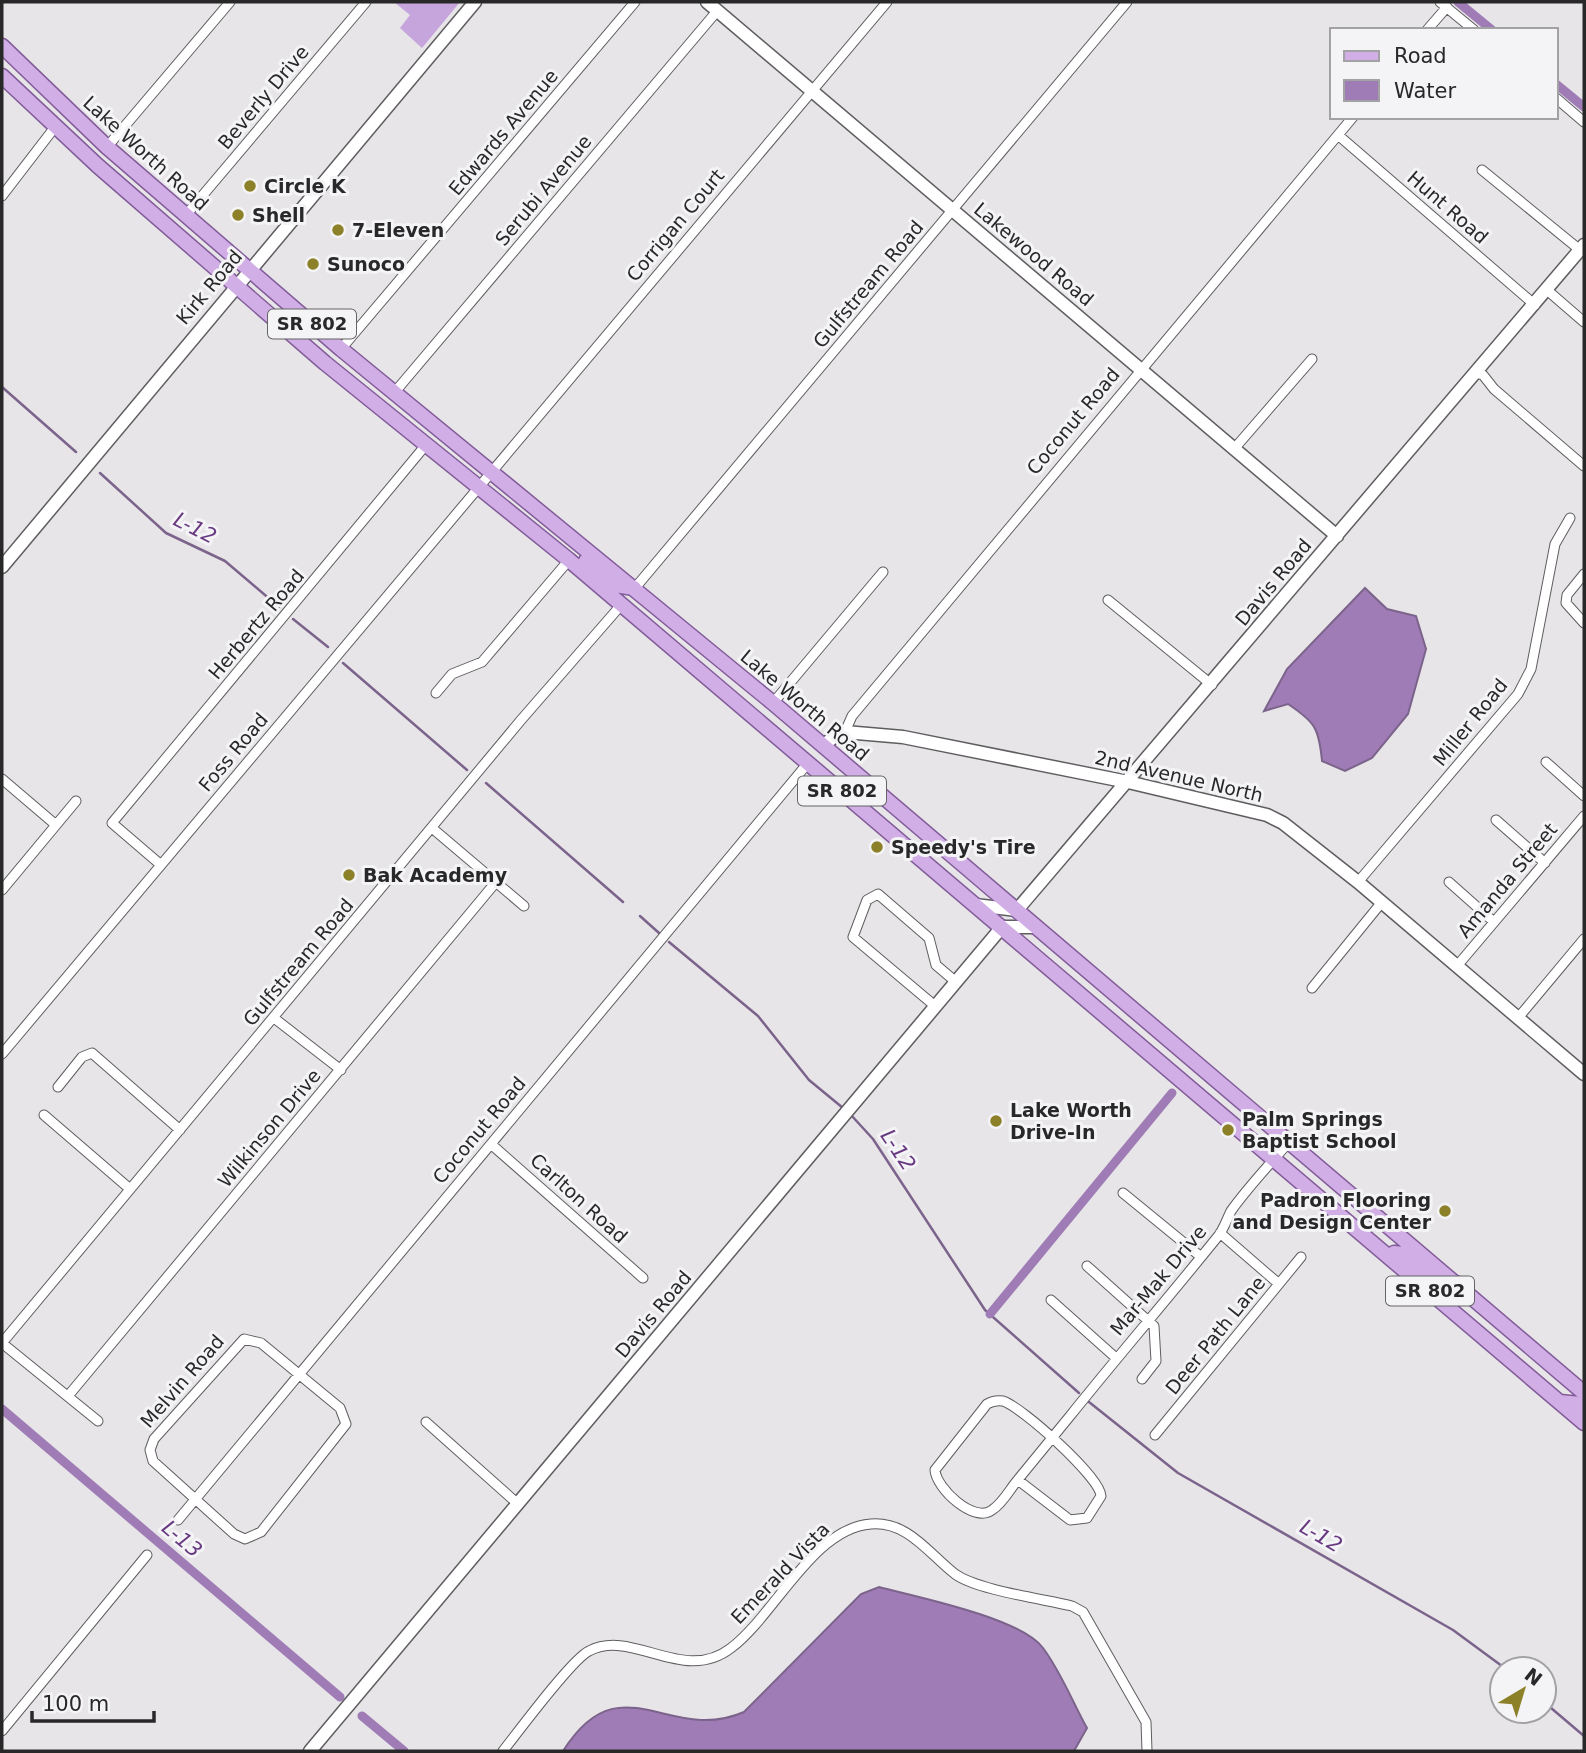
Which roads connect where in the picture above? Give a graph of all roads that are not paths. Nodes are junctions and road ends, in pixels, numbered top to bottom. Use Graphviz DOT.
graph roads {
  1 [pos="230,2"];
  2 [pos="366,2"];
  3 [pos="475,2"];
  4 [pos="635,2"];
  5 [pos="707,2"];
  6 [pos="887,2"];
  7 [pos="1127,2"];
  8 [pos="1444,4"];
  9 [pos="718,10"];
  10 [pos="1428,28"];
  11 [pos="1472,28"];
  12 [pos="2,46"];
  13 [pos="20,62"];
  14 [pos="3,79"];
  15 [pos="812,90"];
  16 [pos="1558,101"];
  17 [pos="1351,119"];
  18 [pos="1584,122"];
  19 [pos="55,127"];
  20 [pos="1338,135"];
  21 [pos="107,147"];
  22 [pos="1482,170"];
  23 [pos="2,196"];
  24 [pos="953,210"];
  25 [pos="186,215"];
  26 [pos="1582,247"];
  27 [pos="249,269"];
  28 [pos="236,285"];
  29 [pos="1547,290"];
  30 [pos="1535,305"];
  31 [pos="1584,322"];
  32 [pos="341,348"];
  33 [pos="1312,359"];
  34 [pos="1141,370"];
  35 [pos="1475,373"];
  36 [pos="394,393"];
  37 [pos="425,446"];
  38 [pos="1234,449"];
  39 [pos="1584,466"];
  40 [pos="490,472"];
  41 [pos="477,486"];
  42 [pos="1570,518"];
  43 [pos="1337,536"];
  44 [pos="569,559"];
  45 [pos="2,567"];
  46 [pos="883,572"];
  47 [pos="1584,574"];
  48 [pos="635,588"];
  49 [pos="1108,600"];
  50 [pos="622,604"];
  51 [pos="1584,623"];
  52 [pos="686,631"];
  53 [pos="1212,685"];
  54 [pos="436,693"];
  55 [pos="773,703"];
  56 [pos="761,723"];
  57 [pos="845,732"];
  58 [pos="823,746"];
  59 [pos="1546,762"];
  60 [pos="808,764"];
  61 [pos="2,779"];
  62 [pos="1128,782"];
  63 [pos="875,790"];
  64 [pos="1584,796"];
  65 [pos="76,801"];
  66 [pos="1584,816"];
  67 [pos="1496,820"];
  68 [pos="56,825"];
  69 [pos="432,828"];
  70 [pos="1545,863"];
  71 [pos="162,865"];
  72 [pos="496,882"];
  73 [pos="1358,882"];
  74 [pos="1449,882"];
  75 [pos="2,889"];
  76 [pos="1382,902"];
  77 [pos="975,905"];
  78 [pos="524,906"];
  79 [pos="1017,910"];
  80 [pos="1494,922"];
  81 [pos="1002,927"];
  82 [pos="1037,927"];
  83 [pos="1584,939"];
  84 [pos="1457,966"];
  85 [pos="956,982"];
  86 [pos="1312,988"];
  87 [pos="935,1006"];
  88 [pos="274,1018"];
  89 [pos="1518,1018"];
  90 [pos="2,1054"];
  91 [pos="341,1070"];
  92 [pos="1584,1074"];
  93 [pos="58,1087"];
  94 [pos="44,1115"];
  95 [pos="180,1130"];
  96 [pos="1289,1142"];
  97 [pos="492,1145"];
  98 [pos="1275,1159"];
  99 [pos="130,1189"];
  100 [pos="1124,1193"];
  101 [pos="1220,1233"];
  102 [pos="1200,1256"];
  103 [pos="1301,1257"];
  104 [pos="1390,1257"];
  105 [pos="1087,1266"];
  106 [pos="643,1278"];
  107 [pos="1456,1283"];
  108 [pos="1279,1284"];
  109 [pos="1051,1300"];
  110 [pos="1149,1318"];
  111 [pos="2,1343"];
  112 [pos="1116,1358"];
  113 [pos="1524,1372"];
  114 [pos="300,1375"];
  115 [pos="1142,1379"];
  116 [pos="1582,1392"];
  117 [pos="68,1396"];
  118 [pos="1560,1402"];
  119 [pos="1584,1407"];
  120 [pos="98,1420"];
  121 [pos="426,1422"];
  122 [pos="1584,1423"];
  123 [pos="1155,1435"];
  124 [pos="1051,1438"];
  125 [pos="1018,1480"];
  126 [pos="195,1500"];
  127 [pos="518,1504"];
  128 [pos="178,1520"];
  129 [pos="148,1555"];
  130 [pos="2,1731"];
  131 [pos="310,1751"];
  132 [pos="503,1751"];
  133 [pos="1147,1751"];
  1 -- 21 [label="street"];
  2 -- 25 [label="street, Beverly Drive"];
  3 -- 27 [label="street, Kirk Road"];
  4 -- 32 [label="street, Edwards Avenue"];
  5 -- 9 [label="street, Lakewood Road"];
  6 -- 15 [label="street, Corrigan Court"];
  7 -- 24 [label="street, Gulfstream Road"];
  8 -- 10 [label="street"];
  8 -- 11 [label="street"];
  9 -- 15 [label="street, Lakewood Road"];
  9 -- 36 [label="street, Serubi Avenue"];
  12 -- 13 [label="main road, Lake Worth Road / SR 802"];
  13 -- 14 [label="street"];
  13 -- 21 [label="main road, Lake Worth Road / SR 802"];
  14 -- 19 [label="main road, SR 802"];
  15 -- 24 [label="street, Lakewood Road"];
  15 -- 40 [label="street, Corrigan Court"];
  16 -- 18 [label="street"];
  17 -- 20 [label="street, Coconut Road"];
  19 -- 23 [label="street"];
  19 -- 28 [label="main road, SR 802"];
  20 -- 30 [label="street, Hunt Road"];
  20 -- 34 [label="street, Coconut Road"];
  21 -- 25 [label="main road, Lake Worth Road / SR 802"];
  22 -- 26 [label="street"];
  24 -- 34 [label="street, Lakewood Road"];
  24 -- 48 [label="street, Gulfstream Road"];
  25 -- 27 [label="main road, Lake Worth Road / SR 802"];
  26 -- 29 [label="street, Davis Road"];
  27 -- 28 [label="street, Kirk Road"];
  27 -- 32 [label="main road, Lake Worth Road / SR 802"];
  28 -- 37 [label="main road, SR 802"];
  28 -- 45 [label="street, Kirk Road"];
  29 -- 30 [label="street, Davis Road"];
  29 -- 31 [label="street"];
  30 -- 35 [label="street, Davis Road"];
  32 -- 36 [label="main road, Lake Worth Road / SR 802"];
  33 -- 38 [label="street"];
  34 -- 38 [label="street, Lakewood Road"];
  34 -- 57 [label="street, Coconut Road"];
  35 -- 39 [label="street"];
  35 -- 43 [label="street, Davis Road"];
  36 -- 40 [label="main road, Lake Worth Road / SR 802"];
  37 -- 41 [label="main road, SR 802"];
  37 -- 71 [label="street, Herbertz Road"];
  38 -- 43 [label="street, Lakewood Road"];
  40 -- 41 [label="street, Foss Road"];
  40 -- 48 [label="main road, Lake Worth Road / SR 802"];
  41 -- 44 [label="main road, SR 802"];
  41 -- 71 [label="street, Foss Road"];
  42 -- 73 [label="street, Miller Road"];
  43 -- 53 [label="street, Davis Road"];
  44 -- 48 [label="main road"];
  44 -- 50 [label="main road, SR 802"];
  44 -- 54 [label="street"];
  46 -- 55 [label="street"];
  47 -- 51 [label="street"];
  48 -- 52 [label="main road, Lake Worth Road / SR 802"];
  49 -- 53 [label="street"];
  50 -- 52 [label="main road"];
  50 -- 56 [label="main road, SR 802"];
  50 -- 69 [label="street, Gulfstream Road"];
  52 -- 55 [label="main road, Lake Worth Road / SR 802"];
  53 -- 62 [label="street, Davis Road"];
  55 -- 58 [label="main road, Lake Worth Road / SR 802"];
  56 -- 58 [label="main road"];
  56 -- 60 [label="main road, SR 802"];
  57 -- 58 [label="street, Coconut Road"];
  57 -- 62 [label="street, 2nd Avenue North"];
  58 -- 63 [label="main road, Lake Worth Road / SR 802"];
  59 -- 64 [label="street"];
  60 -- 63 [label="main road"];
  60 -- 77 [label="main road, SR 802"];
  60 -- 97 [label="street, Coconut Road"];
  61 -- 68 [label="street"];
  62 -- 73 [label="street, 2nd Avenue North"];
  62 -- 79 [label="street, Davis Road"];
  63 -- 79 [label="main road, Lake Worth Road / SR 802"];
  65 -- 68 [label="street"];
  66 -- 70 [label="street, Amanda Street"];
  67 -- 70 [label="street"];
  68 -- 75 [label="street"];
  69 -- 72 [label="street"];
  69 -- 88 [label="street, Gulfstream Road"];
  70 -- 80 [label="street, Amanda Street"];
  71 -- 90 [label="street, Foss Road"];
  72 -- 78 [label="street"];
  72 -- 91 [label="street, Wilkinson Drive"];
  73 -- 76 [label="street, 2nd Avenue North"];
  74 -- 80 [label="street"];
  76 -- 84 [label="street, 2nd Avenue North"];
  76 -- 86 [label="street"];
  77 -- 79 [label="street"];
  77 -- 81 [label="main road, SR 802"];
  79 -- 82 [label="main road, Lake Worth Road / SR 802"];
  80 -- 84 [label="street, Amanda Street"];
  81 -- 82 [label="street"];
  81 -- 85 [label="street, Davis Road"];
  81 -- 98 [label="main road, SR 802"];
  82 -- 96 [label="main road, Lake Worth Road / SR 802"];
  83 -- 89 [label="street"];
  84 -- 89 [label="street, 2nd Avenue North"];
  85 -- 87 [label="street, Davis Road"];
  85 -- 87 [label="street"];
  87 -- 127 [label="street, Davis Road"];
  88 -- 91 [label="street"];
  88 -- 95 [label="street, Gulfstream Road"];
  89 -- 92 [label="street, 2nd Avenue North"];
  91 -- 117 [label="street, Wilkinson Drive"];
  93 -- 95 [label="street"];
  94 -- 99 [label="street"];
  95 -- 99 [label="street, Gulfstream Road"];
  96 -- 98 [label="street, Mar-Mak Drive"];
  96 -- 107 [label="main road, Lake Worth Road / SR 802"];
  97 -- 106 [label="street, Carlton Road"];
  97 -- 114 [label="street, Coconut Road"];
  98 -- 101 [label="street, Mar-Mak Drive"];
  98 -- 104 [label="main road, SR 802"];
  99 -- 111 [label="street, Gulfstream Road"];
  100 -- 102 [label="street"];
  101 -- 102 [label="street, Mar-Mak Drive"];
  101 -- 108 [label="street"];
  102 -- 110 [label="street, Mar-Mak Drive"];
  103 -- 108 [label="street, Deer Path Lane"];
  104 -- 107 [label="main road"];
  104 -- 113 [label="main road, SR 802"];
  105 -- 110 [label="street"];
  107 -- 116 [label="main road, Lake Worth Road / SR 802"];
  108 -- 123 [label="street, Deer Path Lane"];
  109 -- 112 [label="street"];
  110 -- 112 [label="street, Mar-Mak Drive"];
  110 -- 115 [label="street"];
  111 -- 117 [label="street"];
  112 -- 124 [label="street, Mar-Mak Drive"];
  113 -- 116 [label="main road"];
  113 -- 118 [label="main road, SR 802"];
  114 -- 126 [label="street, Coconut Road"];
  114 -- 126 [label="street, Melvin Road"];
  114 -- 126 [label="street"];
  117 -- 120 [label="street"];
  118 -- 119 [label="main road"];
  118 -- 122 [label="main road, SR 802"];
  121 -- 127 [label="street"];
  124 -- 125 [label="street, Mar-Mak Drive"];
  124 -- 125 [label="street"];
  124 -- 125 [label="street, Mar-Mak Drive"];
  126 -- 128 [label="street, Coconut Road"];
  127 -- 131 [label="street, Davis Road"];
  129 -- 130 [label="street"];
  132 -- 133 [label="street, Emerald Vista"];
}
